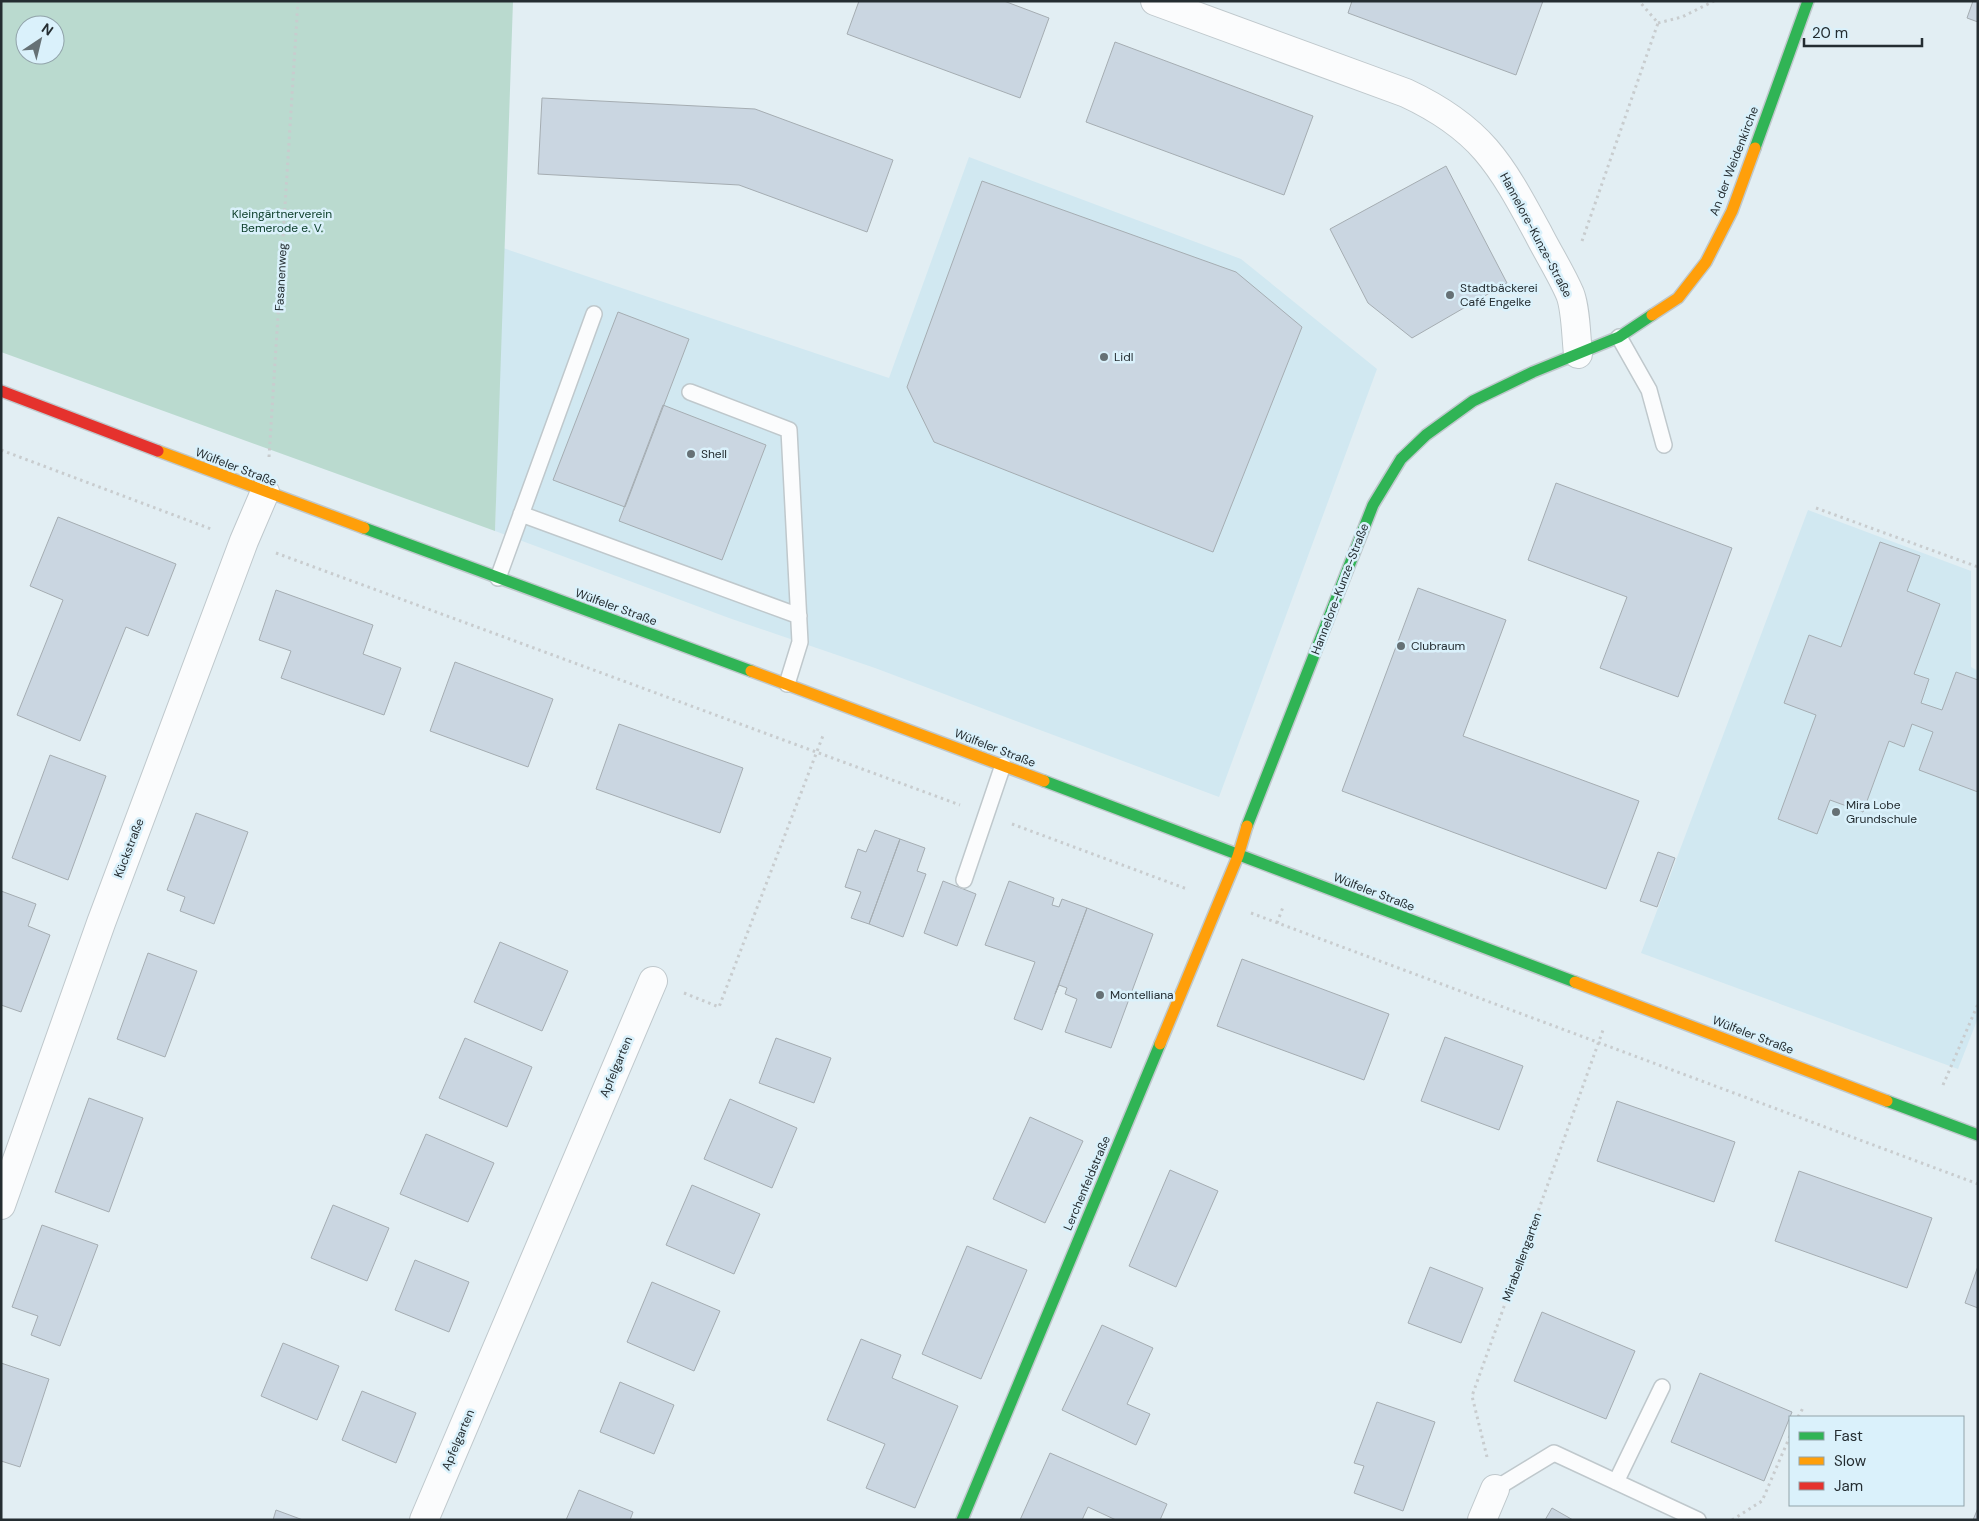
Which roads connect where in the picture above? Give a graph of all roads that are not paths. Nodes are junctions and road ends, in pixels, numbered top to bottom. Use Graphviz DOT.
graph roads {
  1 [pos="1155,1"];
  2 [pos="1808,1"];
  3 [pos="594,314"];
  4 [pos="1619,337"];
  5 [pos="1578,354"];
  6 [pos="1,390"];
  7 [pos="690,392"];
  8 [pos="1664,445"];
  9 [pos="264,492"];
  10 [pos="521,514"];
  11 [pos="498,578"];
  12 [pos="799,616"];
  13 [pos="787,684"];
  14 [pos="1002,766"];
  15 [pos="1238,856"];
  16 [pos="964,880"];
  17 [pos="653,981"];
  18 [pos="1978,1135"];
  19 [pos="1,1205"];
  20 [pos="1662,1387"];
  21 [pos="1616,1482"];
  22 [pos="1495,1489"];
  23 [pos="424,1520"];
  24 [pos="962,1520"];
  25 [pos="1482,1520"];
  26 [pos="1698,1520"];
  1 -- 5 [label="street, Hannelore-Kunze-Straße"];
  2 -- 4 [label="main road, An der Weidenkirche"];
  3 -- 10 [label="lane"];
  4 -- 5 [label="main road, An der Weidenkirche"];
  4 -- 8 [label="lane"];
  5 -- 15 [label="main road, Hannelore-Kunze-Straße"];
  6 -- 9 [label="main road, Wülfeler Straße"];
  7 -- 12 [label="lane"];
  9 -- 11 [label="main road, Wülfeler Straße"];
  9 -- 19 [label="street, Kückstraße"];
  10 -- 11 [label="lane"];
  10 -- 12 [label="lane"];
  11 -- 13 [label="main road, Wülfeler Straße"];
  12 -- 13 [label="lane"];
  13 -- 14 [label="main road, Wülfeler Straße"];
  14 -- 15 [label="main road, Wülfeler Straße"];
  14 -- 16 [label="lane"];
  15 -- 18 [label="main road, Wülfeler Straße"];
  15 -- 24 [label="main road, Lerchenfeldstraße"];
  17 -- 23 [label="street, Apfelgarten"];
  20 -- 21 [label="lane"];
  21 -- 22 [label="lane"];
  21 -- 26 [label="lane"];
  22 -- 25 [label="street"];
}
